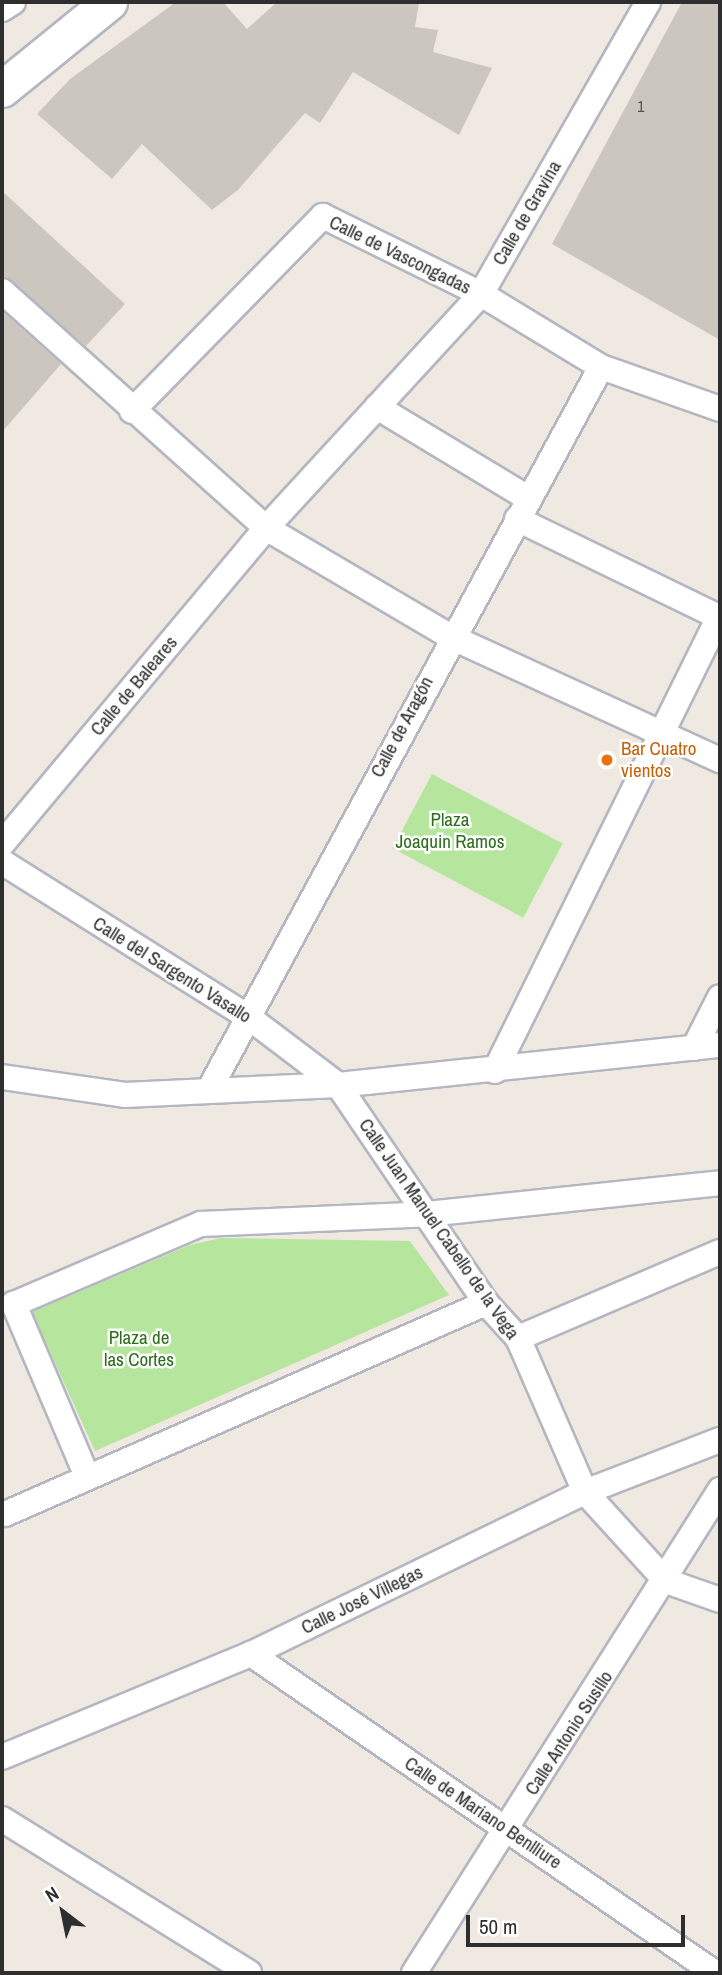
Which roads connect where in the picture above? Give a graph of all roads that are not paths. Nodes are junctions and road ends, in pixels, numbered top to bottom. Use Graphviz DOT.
graph roads {
  1 [pos="13,2"];
  2 [pos="109,2"];
  3 [pos="648,2"];
  4 [pos="2,9"];
  5 [pos="2,89"];
  6 [pos="2,291"];
  7 [pos="481,293"];
  8 [pos="601,367"];
  9 [pos="377,407"];
  10 [pos="720,409"];
  11 [pos="132,411"];
  12 [pos="522,508"];
  13 [pos="265,528"];
  14 [pos="720,616"];
  15 [pos="451,637"];
  16 [pos="659,736"];
  17 [pos="720,760"];
  18 [pos="2,844"];
  19 [pos="2,862"];
  20 [pos="720,997"];
  21 [pos="247,1016"];
  22 [pos="720,1045"];
  23 [pos="694,1048"];
  24 [pos="495,1071"];
  25 [pos="2,1077"];
  26 [pos="338,1085"];
  27 [pos="209,1090"];
  28 [pos="720,1183"];
  29 [pos="427,1214"];
  30 [pos="720,1252"];
  31 [pos="486,1303"];
  32 [pos="518,1338"];
  33 [pos="720,1440"];
  34 [pos="86,1474"];
  35 [pos="720,1490"];
  36 [pos="585,1492"];
  37 [pos="5,1514"];
  38 [pos="666,1581"];
  39 [pos="720,1600"];
  40 [pos="251,1654"];
  41 [pos="2,1757"];
  42 [pos="2,1819"];
  43 [pos="507,1829"];
  44 [pos="249,1973"];
  45 [pos="414,1973"];
  46 [pos="715,1973"];
  1 -- 4 [label="street"];
  2 -- 5 [label="main road"];
  3 -- 7 [label="street, Calle de Gravina"];
  6 -- 11 [label="street"];
  7 -- 8 [label="street, Calle de Vascongadas"];
  7 -- 9 [label="street, Calle de Gravina"];
  7 -- 11 [label="street, Calle de Vascongadas"];
  8 -- 10 [label="street, Calle de Vascongadas"];
  8 -- 12 [label="street, Calle de Aragón"];
  9 -- 12 [label="street"];
  9 -- 13 [label="street, Calle de Gravina"];
  11 -- 13 [label="street"];
  12 -- 14 [label="street"];
  12 -- 15 [label="street, Calle de Aragón"];
  13 -- 15 [label="street"];
  13 -- 18 [label="street, Calle de Baleares"];
  14 -- 16 [label="street"];
  15 -- 16 [label="street"];
  15 -- 21 [label="street, Calle de Aragón"];
  16 -- 17 [label="street"];
  16 -- 24 [label="street"];
  19 -- 21 [label="street, Calle del Sargento Vasallo"];
  20 -- 23 [label="street"];
  21 -- 26 [label="street, Calle del Sargento Vasallo"];
  21 -- 27 [label="street, Calle de Aragón"];
  22 -- 23 [label="street"];
  23 -- 24 [label="street"];
  24 -- 26 [label="street"];
  25 -- 27 [label="street"];
  26 -- 27 [label="street"];
  26 -- 29 [label="street, Calle Juan Manuel Cabello de la Vega"];
  28 -- 29 [label="street"];
  29 -- 31 [label="street, Calle Juan Manuel Cabello de la Vega"];
  29 -- 34 [label="street"];
  30 -- 32 [label="street"];
  31 -- 32 [label="street, Calle Juan Manuel Cabello de la Vega"];
  31 -- 34 [label="street"];
  32 -- 36 [label="street, Calle Juan Manuel Cabello de la Vega"];
  33 -- 36 [label="street, Calle José Villegas"];
  34 -- 37 [label="street"];
  35 -- 38 [label="street, Calle Antonio Susillo"];
  36 -- 38 [label="street, Calle Juan Manuel Cabello de la Vega"];
  36 -- 40 [label="street, Calle José Villegas"];
  38 -- 39 [label="street"];
  38 -- 43 [label="street, Calle Antonio Susillo"];
  40 -- 41 [label="street, Calle José Villegas"];
  40 -- 43 [label="street, Calle de Mariano Benlliure"];
  42 -- 44 [label="street"];
  43 -- 45 [label="street, Calle Antonio Susillo"];
  43 -- 46 [label="street, Calle de Mariano Benlliure"];
}
